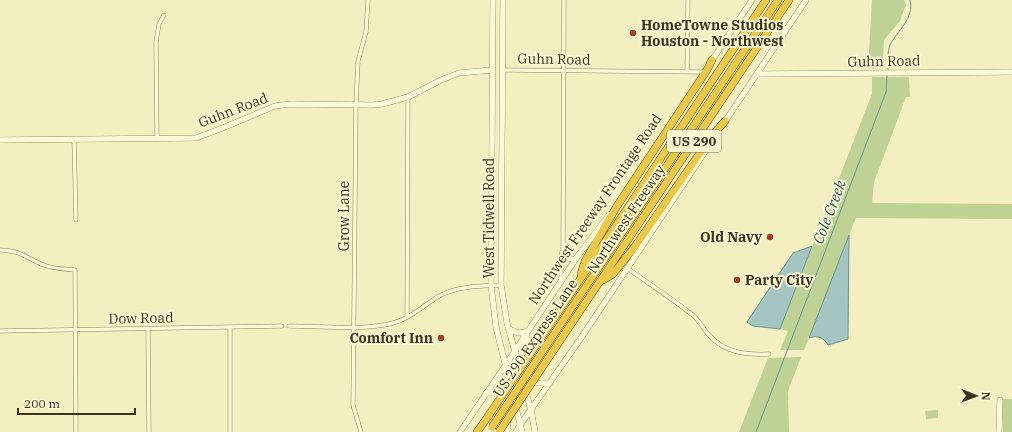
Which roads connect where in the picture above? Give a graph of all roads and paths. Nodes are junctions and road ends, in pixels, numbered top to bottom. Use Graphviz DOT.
graph roads {
  1 [pos="368,0"];
  2 [pos="493,0"];
  3 [pos="503,0"];
  4 [pos="564,0"];
  5 [pos="688,0"];
  6 [pos="752,0"];
  7 [pos="766,0"];
  8 [pos="778,0"];
  9 [pos="789,0"];
  10 [pos="806,0"];
  11 [pos="164,15"];
  12 [pos="712,60"];
  13 [pos="492,70"];
  14 [pos="502,70"];
  15 [pos="563,71"];
  16 [pos="687,72"];
  17 [pos="702,72"];
  18 [pos="1012,72"];
  19 [pos="757,74"];
  20 [pos="408,97"];
  21 [pos="356,104"];
  22 [pos="726,121"];
  23 [pos="74,139"];
  24 [pos="157,139"];
  25 [pos="0,140"];
  26 [pos="492,142"];
  27 [pos="502,142"];
  28 [pos="492,215"];
  29 [pos="501,215"];
  30 [pos="76,220"];
  31 [pos="0,250"];
  32 [pos="562,251"];
  33 [pos="577,257"];
  34 [pos="627,268"];
  35 [pos="580,280"];
  36 [pos="561,281"];
  37 [pos="599,282"];
  38 [pos="491,285"];
  39 [pos="501,285"];
  40 [pos="407,317"];
  41 [pos="282,326"];
  42 [pos="289,326"];
  43 [pos="354,326"];
  44 [pos="230,327"];
  45 [pos="508,328"];
  46 [pos="75,330"];
  47 [pos="148,330"];
  48 [pos="0,331"];
  49 [pos="527,331"];
  50 [pos="514,351"];
  51 [pos="769,354"];
  52 [pos="505,366"];
  53 [pos="549,383"];
  54 [pos="486,393"];
  55 [pos="1000,400"];
  56 [pos="531,410"];
  57 [pos="520,425"];
  58 [pos="490,429"];
  59 [pos="76,432"];
  60 [pos="149,432"];
  61 [pos="230,432"];
  62 [pos="361,432"];
  63 [pos="460,432"];
  64 [pos="478,432"];
  65 [pos="499,432"];
  66 [pos="507,432"];
  67 [pos="516,432"];
  68 [pos="522,432"];
  69 [pos="535,432"];
  70 [pos="999,432"];
  1 -- 21 [label="street, Grow Lane"];
  2 -- 13 [label="main road, West Tidwell Road"];
  3 -- 14 [label="main road, West Tidwell Road"];
  4 -- 15 [label="street"];
  5 -- 16 [label="street"];
  6 -- 12 [label="main road, Northwest Freeway Frontage Road"];
  7 -- 35 [label="highway, Northwest Freeway / US 290"];
  8 -- 58 [label="highway, US 290 Express Lane, bridge"];
  9 -- 37 [label="highway, Northwest Freeway / US 290"];
  10 -- 19 [label="main road"];
  11 -- 24 [label="street"];
  12 -- 17 [label="main road, Northwest Freeway Frontage Road"];
  12 -- 35 [label="highway"];
  13 -- 20 [label="main road, Guhn Road"];
  13 -- 26 [label="main road, West Tidwell Road"];
  14 -- 15 [label="street, Guhn Road"];
  14 -- 27 [label="main road, West Tidwell Road"];
  15 -- 16 [label="street, Guhn Road"];
  15 -- 32 [label="street"];
  16 -- 17 [label="street, Guhn Road"];
  17 -- 33 [label="main road, Northwest Freeway Frontage Road"];
  18 -- 19 [label="main road, Guhn Road"];
  19 -- 22 [label="main road"];
  20 -- 21 [label="main road, Guhn Road"];
  20 -- 40 [label="street"];
  21 -- 24 [label="main road, Guhn Road"];
  21 -- 43 [label="street, Grow Lane"];
  22 -- 34 [label="main road"];
  22 -- 37 [label="highway"];
  23 -- 24 [label="main road, Guhn Road"];
  23 -- 25 [label="main road, Guhn Road"];
  23 -- 30 [label="street"];
  26 -- 27 [label="main road"];
  26 -- 28 [label="main road, West Tidwell Road"];
  27 -- 29 [label="main road, West Tidwell Road"];
  28 -- 29 [label="main road"];
  28 -- 38 [label="main road, West Tidwell Road"];
  29 -- 39 [label="main road, West Tidwell Road"];
  31 -- 46 [label="street"];
  32 -- 33 [label="street"];
  32 -- 36 [label="street"];
  33 -- 36 [label="main road, Northwest Freeway Frontage Road"];
  34 -- 51 [label="street"];
  34 -- 53 [label="main road"];
  35 -- 64 [label="highway, Northwest Freeway / US 290, bridge"];
  36 -- 49 [label="main road, Northwest Freeway Frontage Road"];
  37 -- 65 [label="highway, Northwest Freeway / US 290, bridge"];
  38 -- 39 [label="street"];
  38 -- 40 [label="street"];
  38 -- 52 [label="main road, West Tidwell Road"];
  39 -- 45 [label="main road, West Tidwell Road"];
  40 -- 43 [label="street"];
  41 -- 44 [label="street, Dow Road"];
  42 -- 43 [label="street"];
  43 -- 62 [label="street, Grow Lane"];
  44 -- 47 [label="street, Dow Road"];
  44 -- 61 [label="street"];
  45 -- 49 [label="main road"];
  45 -- 50 [label="main road, West Tidwell Road"];
  46 -- 47 [label="street, Dow Road"];
  46 -- 48 [label="street, Dow Road"];
  46 -- 59 [label="street"];
  47 -- 60 [label="street"];
  49 -- 50 [label="main road, Northwest Freeway Frontage Road"];
  49 -- 53 [label="main road"];
  50 -- 52 [label="main road, Northwest Freeway Frontage Road"];
  50 -- 56 [label="main road, West Tidwell Road"];
  52 -- 54 [label="main road, Northwest Freeway Frontage Road"];
  52 -- 57 [label="main road, West Tidwell Road"];
  53 -- 56 [label="main road"];
  54 -- 63 [label="main road, Northwest Freeway Frontage Road"];
  54 -- 66 [label="main road"];
  55 -- 70 [label="main road"];
  56 -- 57 [label="main road"];
  56 -- 69 [label="main road, West Tidwell Road"];
  57 -- 67 [label="main road"];
  57 -- 68 [label="main road, West Tidwell Road"];
}
